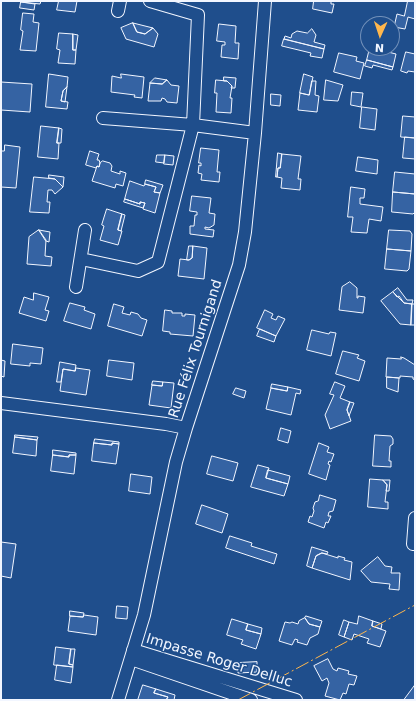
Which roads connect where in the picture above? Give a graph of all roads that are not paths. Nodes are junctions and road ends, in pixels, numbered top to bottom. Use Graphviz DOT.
graph roads {
  1 [pos="150,1"];
  2 [pos="265,1"];
  3 [pos="103,118"];
  4 [pos="193,125"];
  5 [pos="255,133"];
  6 [pos="86,230"];
  7 [pos="81,259"];
  8 [pos="76,287"];
  9 [pos="1,403"];
  10 [pos="186,428"];
  11 [pos="415,518"];
  12 [pos="415,544"];
  13 [pos="132,654"];
  14 [pos="118,700"];
  15 [pos="251,700"];
  16 [pos="296,700"];
  1 -- 4 [label="street"];
  2 -- 5 [label="street, Rue Félix Tournigand"];
  3 -- 4 [label="street"];
  4 -- 5 [label="street"];
  4 -- 7 [label="street"];
  5 -- 10 [label="street, Rue Félix Tournigand"];
  6 -- 7 [label="street"];
  7 -- 8 [label="street"];
  9 -- 10 [label="street"];
  10 -- 13 [label="street, Rue Félix Tournigand"];
  11 -- 12 [label="street"];
  13 -- 14 [label="street, Rue Félix Tournigand"];
  13 -- 15 [label="street"];
  13 -- 16 [label="street, Impasse Roger Delluc"];
}
